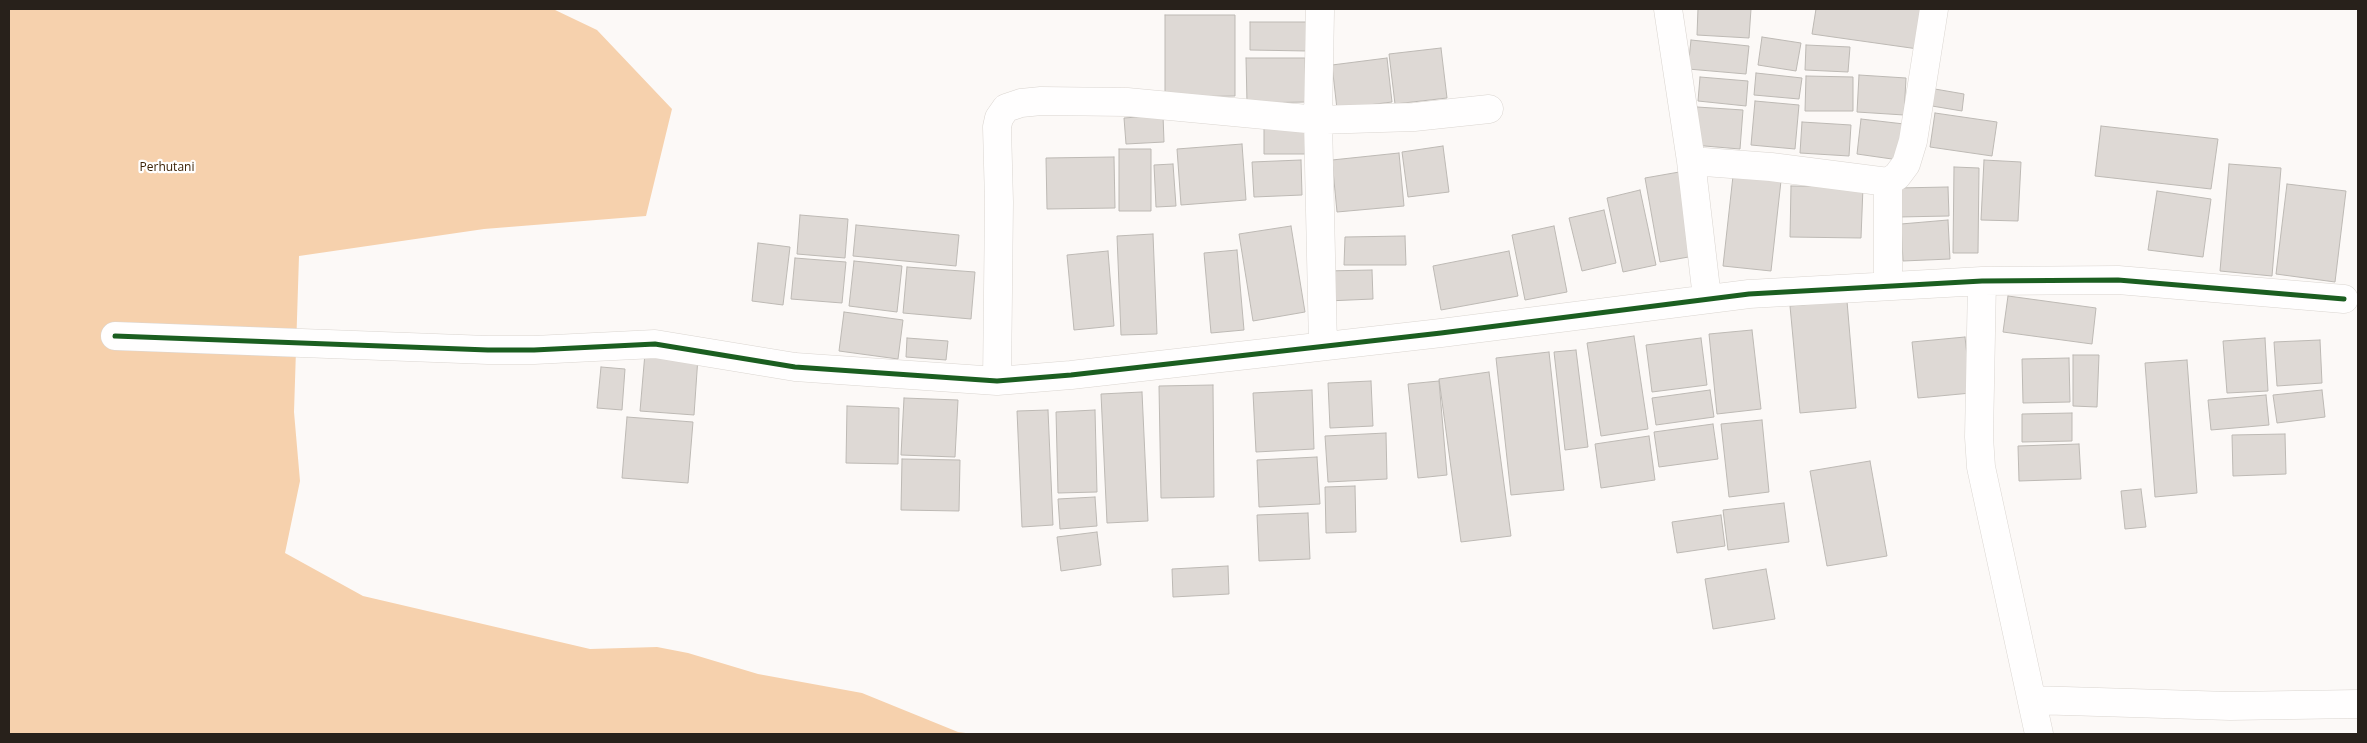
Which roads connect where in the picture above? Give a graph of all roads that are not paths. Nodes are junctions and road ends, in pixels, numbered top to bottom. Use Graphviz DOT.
graph roads {
  1 [pos="1668,9"];
  2 [pos="1934,9"];
  3 [pos="1320,11"];
  4 [pos="1489,109"];
  5 [pos="1318,120"];
  6 [pos="1691,161"];
  7 [pos="1888,182"];
  8 [pos="1982,281"];
  9 [pos="1888,286"];
  10 [pos="1707,298"];
  11 [pos="2344,299"];
  12 [pos="115,336"];
  13 [pos="1323,346"];
  14 [pos="997,381"];
  15 [pos="2032,700"];
  16 [pos="2358,704"];
  17 [pos="2039,734"];
  1 -- 6 [label="street"];
  2 -- 7 [label="street"];
  3 -- 5 [label="street"];
  4 -- 5 [label="street"];
  5 -- 13 [label="street"];
  5 -- 14 [label="street"];
  6 -- 7 [label="street"];
  6 -- 10 [label="street"];
  7 -- 9 [label="street"];
  8 -- 9 [label="street"];
  8 -- 11 [label="street"];
  8 -- 15 [label="street"];
  9 -- 10 [label="street"];
  10 -- 13 [label="street"];
  12 -- 14 [label="street"];
  13 -- 14 [label="street"];
  15 -- 16 [label="street"];
  15 -- 17 [label="street"];
}
